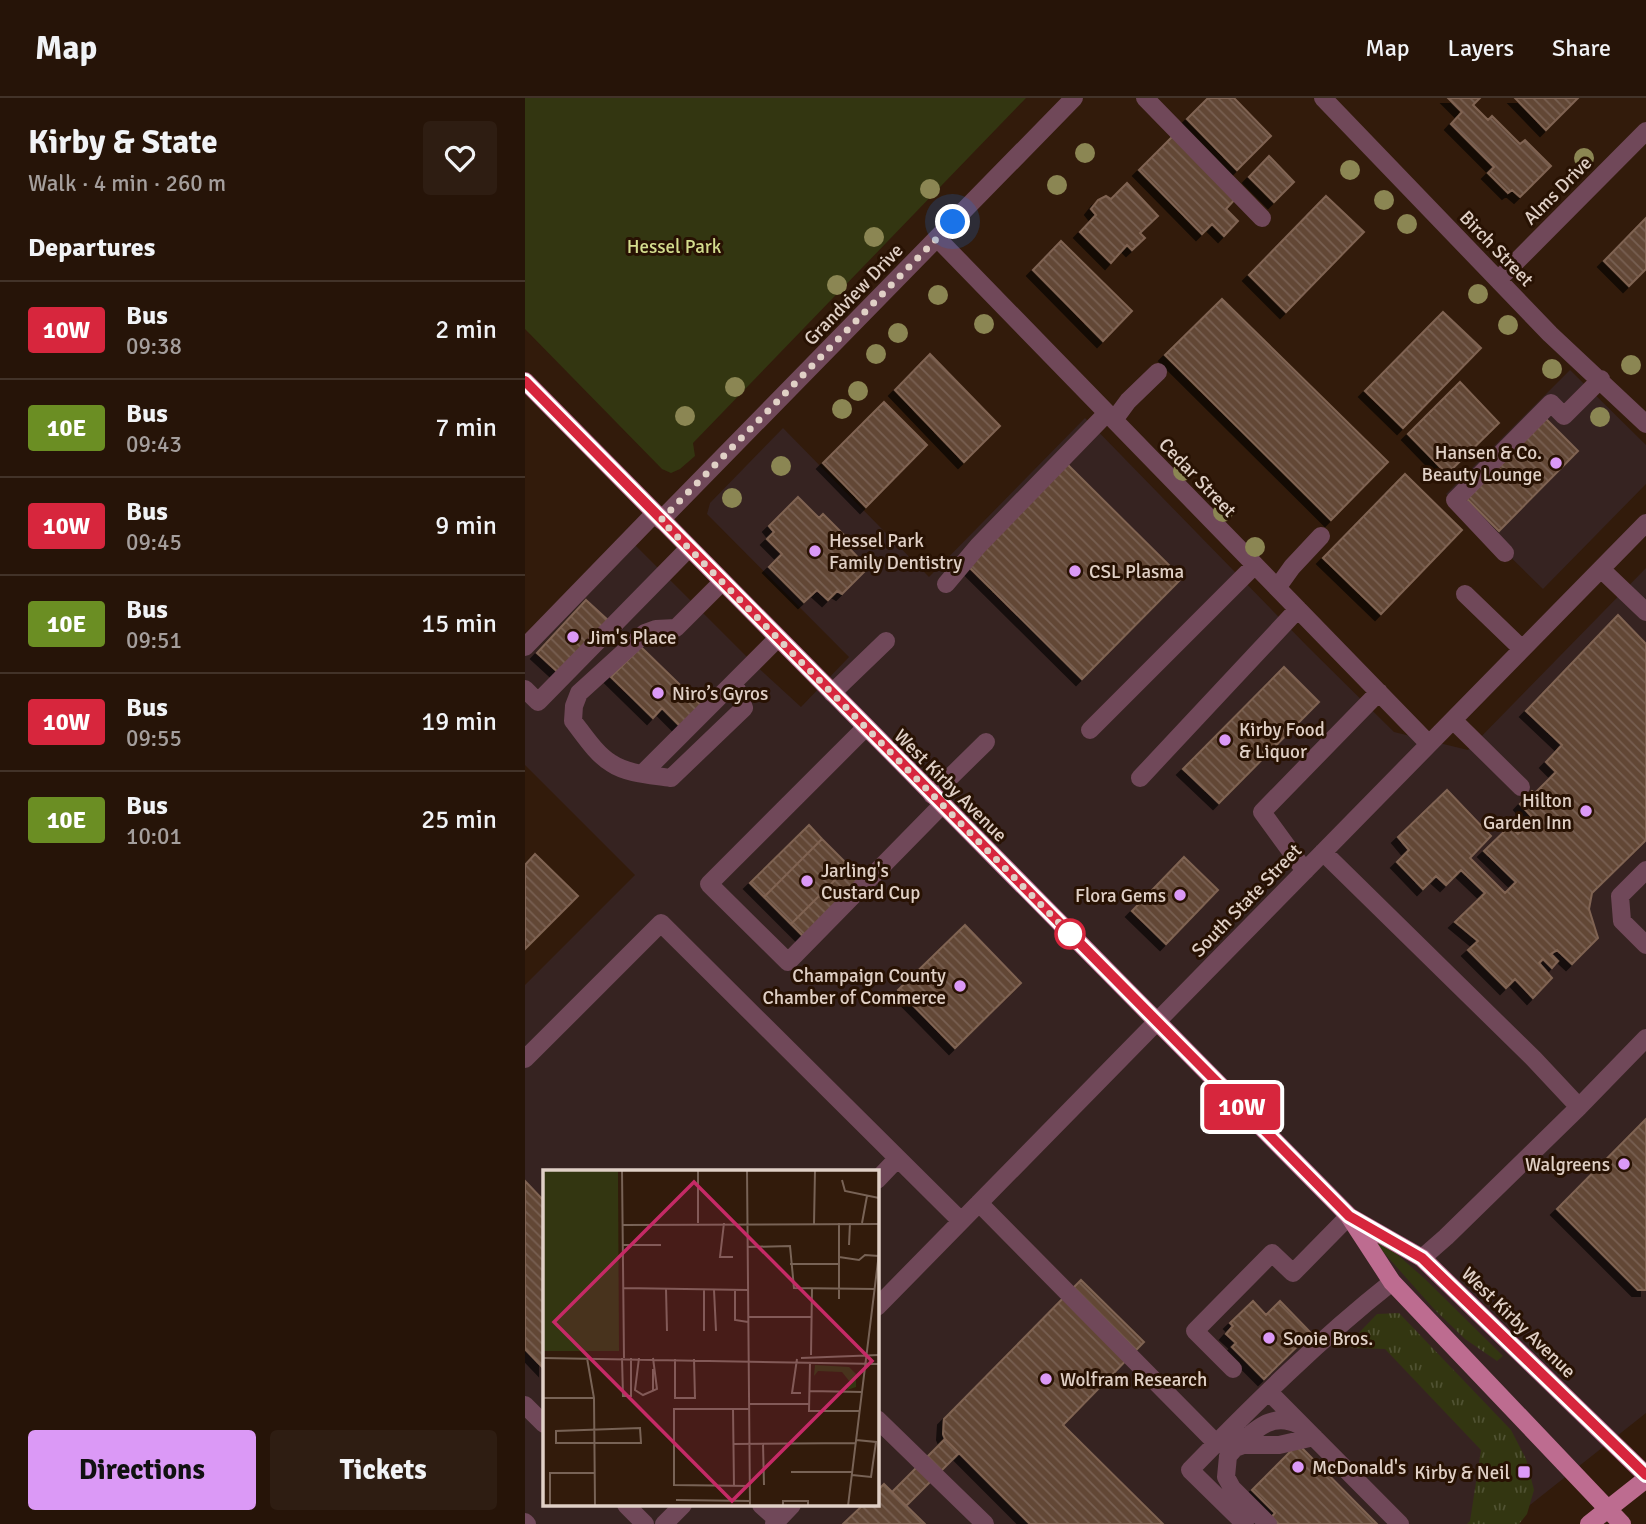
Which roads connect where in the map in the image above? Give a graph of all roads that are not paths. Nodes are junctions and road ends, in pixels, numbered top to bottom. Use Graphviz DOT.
graph roads {
  1 [pos="1074,98"];
  2 [pos="1145,98"];
  3 [pos="1323,98"];
  4 [pos="1646,131"];
  5 [pos="1262,218"];
  6 [pos="937,238"];
  7 [pos="1499,279"];
  8 [pos="1158,372"];
  9 [pos="1601,379"];
  10 [pos="525,381"];
  11 [pos="1111,416"];
  12 [pos="1646,424"];
  13 [pos="658,517"];
  14 [pos="1646,523"];
  15 [pos="1321,536"];
  16 [pos="689,548"];
  17 [pos="1505,553"];
  18 [pos="1255,565"];
  19 [pos="1601,569"];
  20 [pos="722,582"];
  21 [pos="946,584"];
  22 [pos="1277,588"];
  23 [pos="1465,594"];
  24 [pos="1298,609"];
  25 [pos="1646,612"];
  26 [pos="778,638"];
  27 [pos="886,641"];
  28 [pos="525,648"];
  29 [pos="1522,649"];
  30 [pos="734,682"];
  31 [pos="525,689"];
  32 [pos="1379,692"];
  33 [pos="832,693"];
  34 [pos="1453,720"];
  35 [pos="865,727"];
  36 [pos="1090,730"];
  37 [pos="986,742"];
  38 [pos="1429,744"];
  39 [pos="642,774"];
  40 [pos="1140,778"];
  41 [pos="1521,786"];
  42 [pos="937,800"];
  43 [pos="1323,852"];
  44 [pos="1646,870"];
  45 [pos="1305,871"];
  46 [pos="1646,945"];
  47 [pos="1157,1021"];
  48 [pos="1646,1038"];
  49 [pos="525,1059"];
  50 [pos="1579,1107"];
  51 [pos="897,1158"];
  52 [pos="879,1178"];
  53 [pos="979,1203"];
  54 [pos="1349,1216"];
  55 [pos="961,1222"];
  56 [pos="1422,1258"];
  57 [pos="1392,1282"];
  58 [pos="879,1305"];
  59 [pos="1233,1369"];
  60 [pos="1269,1392"];
  61 [pos="525,1405"];
  62 [pos="879,1421"];
  63 [pos="543,1423"];
  64 [pos="1310,1433"];
  65 [pos="1216,1443"];
  66 [pos="1235,1448"];
  67 [pos="1646,1477"];
  68 [pos="627,1506"];
  69 [pos="682,1506"];
  70 [pos="762,1506"];
  71 [pos="791,1506"];
  72 [pos="1608,1508"];
  73 [pos="776,1522"];
  74 [pos="645,1524"];
  75 [pos="664,1524"];
  76 [pos="985,1524"];
  77 [pos="1245,1524"];
  78 [pos="1268,1524"];
  79 [pos="1400,1524"];
  80 [pos="1589,1524"];
  81 [pos="1622,1524"];
  1 -- 6 [label="street, Grandview Drive"];
  2 -- 5 [label="street"];
  3 -- 7 [label="street, Birch Street"];
  4 -- 7 [label="street, Alms Drive"];
  6 -- 11 [label="street, Cedar Street"];
  6 -- 13 [label="street, Grandview Drive"];
  7 -- 9 [label="street, Birch Street"];
  8 -- 11 [label="street"];
  9 -- 12 [label="street, Birch Street"];
  9 -- 17 [label="street"];
  10 -- 13 [label="main road, West Kirby Avenue"];
  11 -- 18 [label="street, Cedar Street"];
  11 -- 21 [label="street"];
  13 -- 16 [label="main road, West Kirby Avenue"];
  13 -- 28 [label="street, Grandview Drive"];
  14 -- 19 [label="street, South State Street"];
  15 -- 22 [label="street"];
  16 -- 20 [label="main road, West Kirby Avenue"];
  16 -- 31 [label="street"];
  18 -- 22 [label="street, Cedar Street"];
  18 -- 36 [label="street"];
  19 -- 25 [label="street"];
  19 -- 29 [label="street, South State Street"];
  20 -- 26 [label="main road, West Kirby Avenue"];
  20 -- 39 [label="street"];
  22 -- 24 [label="street, Cedar Street"];
  23 -- 29 [label="street"];
  24 -- 32 [label="street, Cedar Street"];
  24 -- 40 [label="street"];
  26 -- 30 [label="street"];
  26 -- 33 [label="main road, West Kirby Avenue"];
  27 -- 33 [label="street"];
  29 -- 34 [label="street, South State Street"];
  30 -- 39 [label="street"];
  30 -- 39 [label="street"];
  32 -- 38 [label="street, Cedar Street"];
  32 -- 45 [label="street"];
  33 -- 35 [label="main road, West Kirby Avenue"];
  34 -- 38 [label="street, South State Street"];
  34 -- 41 [label="street"];
  35 -- 42 [label="main road, West Kirby Avenue"];
  35 -- 42 [label="street"];
  37 -- 42 [label="street"];
  38 -- 43 [label="street, South State Street"];
  42 -- 47 [label="main road, West Kirby Avenue"];
  43 -- 45 [label="street, South State Street"];
  43 -- 50 [label="street"];
  44 -- 46 [label="street"];
  45 -- 47 [label="street, South State Street"];
  47 -- 53 [label="street, South State Street"];
  47 -- 54 [label="main road, West Kirby Avenue"];
  48 -- 50 [label="street"];
  49 -- 51 [label="street"];
  50 -- 56 [label="street"];
  51 -- 52 [label="street"];
  51 -- 55 [label="street"];
  53 -- 55 [label="street, South State Street"];
  53 -- 65 [label="street"];
  54 -- 56 [label="main road, West Kirby Avenue"];
  54 -- 57 [label="main road, West Kirby Avenue"];
  54 -- 59 [label="street"];
  55 -- 58 [label="street, South State Street"];
  56 -- 67 [label="main road, West Kirby Avenue"];
  57 -- 60 [label="street"];
  57 -- 72 [label="main road, West Kirby Avenue"];
  60 -- 64 [label="street"];
  60 -- 65 [label="street"];
  61 -- 63 [label="street"];
  62 -- 76 [label="street"];
  64 -- 66 [label="street"];
  64 -- 66 [label="street"];
  64 -- 79 [label="street"];
  65 -- 77 [label="street"];
  66 -- 78 [label="street"];
  67 -- 72 [label="main road"];
  68 -- 74 [label="street"];
  69 -- 75 [label="street"];
  70 -- 73 [label="street"];
  71 -- 73 [label="street"];
  72 -- 80 [label="main road"];
  72 -- 81 [label="main road, West Kirby Avenue"];
}
